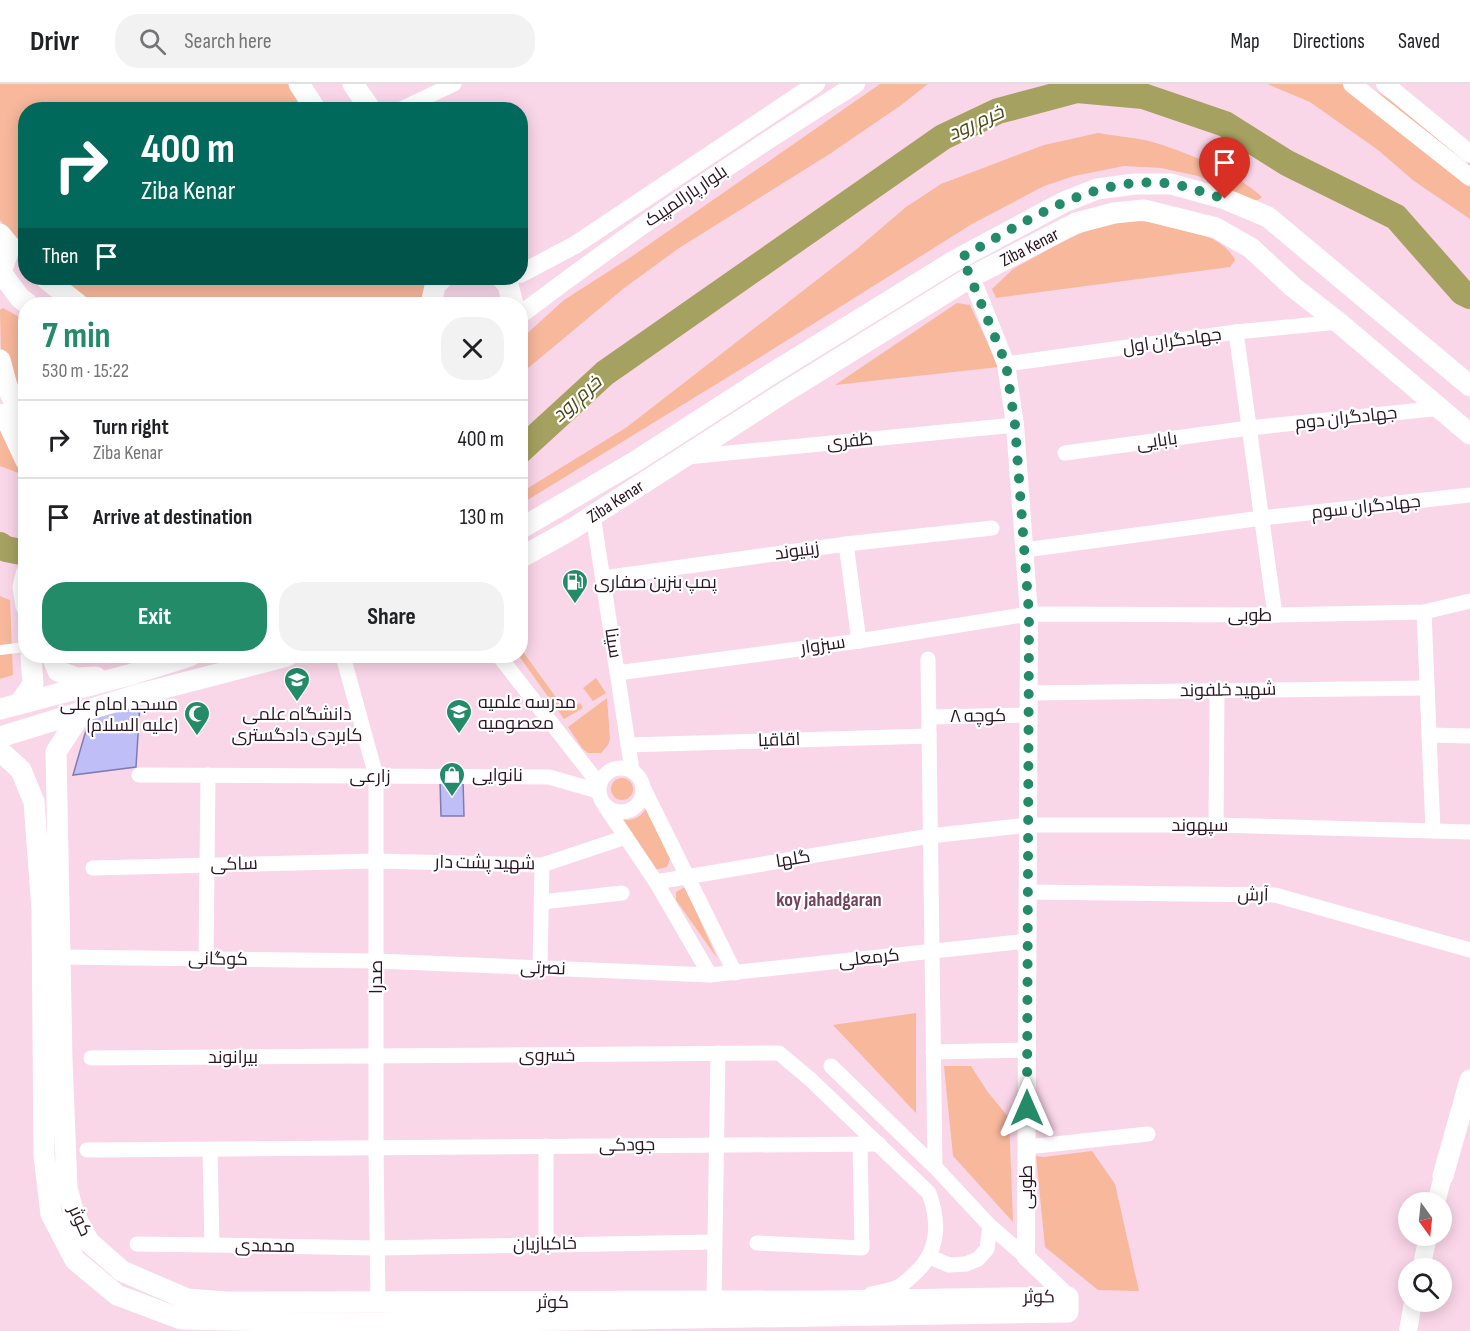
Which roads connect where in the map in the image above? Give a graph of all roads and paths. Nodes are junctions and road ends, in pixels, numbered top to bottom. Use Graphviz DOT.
graph roads {
  1 [pos="298,84"];
  2 [pos="353,84"];
  3 [pos="454,84"];
  4 [pos="816,84"];
  5 [pos="856,84"];
  6 [pos="1352,84"];
  7 [pos="1385,84"];
  8 [pos="310,102"];
  9 [pos="365,102"];
  10 [pos="416,102"];
  11 [pos="1470,154"];
  12 [pos="1470,177"];
  13 [pos="962,257"];
  14 [pos="5,258"];
  15 [pos="528,268"];
  16 [pos="971,277"];
  17 [pos="54,285"];
  18 [pos="20,297"];
  19 [pos="69,297"];
  20 [pos="528,309"];
  21 [pos="1338,322"];
  22 [pos="1236,332"];
  23 [pos="0,360"];
  24 [pos="1006,364"];
  25 [pos="1470,386"];
  26 [pos="0,406"];
  27 [pos="1442,408"];
  28 [pos="18,410"];
  29 [pos="1015,425"];
  30 [pos="1249,428"];
  31 [pos="1470,434"];
  32 [pos="18,444"];
  33 [pos="1065,453"];
  34 [pos="684,457"];
  35 [pos="1470,495"];
  36 [pos="593,515"];
  37 [pos="1262,519"];
  38 [pos="528,524"];
  39 [pos="992,528"];
  40 [pos="846,544"];
  41 [pos="1025,550"];
  42 [pos="528,553"];
  43 [pos="603,578"];
  44 [pos="1470,601"];
  45 [pos="1424,612"];
  46 [pos="1029,614"];
  47 [pos="1275,615"];
  48 [pos="859,641"];
  49 [pos="18,648"];
  50 [pos="0,650"];
  51 [pos="928,659"];
  52 [pos="32,663"];
  53 [pos="55,663"];
  54 [pos="168,663"];
  55 [pos="260,663"];
  56 [pos="345,663"];
  57 [pos="504,663"];
  58 [pos="617,673"];
  59 [pos="129,675"];
  60 [pos="1427,688"];
  61 [pos="1217,690"];
  62 [pos="1028,693"];
  63 [pos="9,707"];
  64 [pos="82,712"];
  65 [pos="1028,715"];
  66 [pos="928,717"];
  67 [pos="1429,735"];
  68 [pos="929,736"];
  69 [pos="1470,736"];
  70 [pos="0,737"];
  71 [pos="628,745"];
  72 [pos="0,751"];
  73 [pos="632,770"];
  74 [pos="139,775"];
  75 [pos="208,776"];
  76 [pos="376,776"];
  77 [pos="599,787"];
  78 [pos="643,787"];
  79 [pos="57,801"];
  80 [pos="34,802"];
  81 [pos="605,806"];
  82 [pos="1028,825"];
  83 [pos="1216,825"];
  84 [pos="1433,831"];
  85 [pos="1470,832"];
  86 [pos="626,837"];
  87 [pos="930,837"];
  88 [pos="375,861"];
  89 [pos="207,865"];
  90 [pos="542,865"];
  91 [pos="93,868"];
  92 [pos="687,877"];
  93 [pos="656,882"];
  94 [pos="1028,892"];
  95 [pos="622,894"];
  96 [pos="542,902"];
  97 [pos="1028,940"];
  98 [pos="1470,950"];
  99 [pos="932,951"];
  100 [pos="60,957"];
  101 [pos="206,959"];
  102 [pos="377,961"];
  103 [pos="540,968"];
  104 [pos="735,972"];
  105 [pos="710,975"];
  106 [pos="52,1036"];
  107 [pos="1027,1050"];
  108 [pos="933,1052"];
  109 [pos="718,1053"];
  110 [pos="375,1056"];
  111 [pos="91,1058"];
  112 [pos="831,1066"];
  113 [pos="1470,1080"];
  114 [pos="1148,1134"];
  115 [pos="1470,1134"];
  116 [pos="860,1143"];
  117 [pos="715,1144"];
  118 [pos="879,1144"];
  119 [pos="546,1146"];
  120 [pos="1027,1147"];
  121 [pos="376,1148"];
  122 [pos="87,1150"];
  123 [pos="210,1150"];
  124 [pos="935,1167"];
  125 [pos="1443,1176"];
  126 [pos="1439,1192"];
  127 [pos="990,1226"];
  128 [pos="714,1242"];
  129 [pos="757,1243"];
  130 [pos="137,1244"];
  131 [pos="546,1244"];
  132 [pos="212,1245"];
  133 [pos="376,1248"];
  134 [pos="930,1257"];
  135 [pos="1026,1257"];
  136 [pos="1068,1297"];
  137 [pos="838,1302"];
  138 [pos="714,1310"];
  139 [pos="1411,1312"];
  140 [pos="378,1313"];
  141 [pos="1408,1331"];
  1 -- 8 [label="main road"];
  2 -- 9 [label="main road"];
  3 -- 10 [label="street"];
  4 -- 15 [label="street, بلوار پارالمپیک"];
  5 -- 20 [label="street, بلوار پارالمپیک"];
  6 -- 12 [label="street"];
  7 -- 11 [label="street"];
  13 -- 16 [label="main road"];
  13 -- 25 [label="main road, Ziba Kenar"];
  13 -- 38 [label="main road, Ziba Kenar"];
  14 -- 18 [label="main road"];
  16 -- 21 [label="main road, Ziba Kenar"];
  16 -- 24 [label="street, طوبی"];
  16 -- 34 [label="main road, Ziba Kenar"];
  17 -- 19 [label="main road"];
  21 -- 22 [label="street, جهادگران اول"];
  21 -- 27 [label="main road, Ziba Kenar"];
  22 -- 24 [label="street, جهادگران اول"];
  22 -- 30 [label="street"];
  23 -- 28 [label="main road"];
  24 -- 29 [label="street, طوبی"];
  26 -- 32 [label="main road"];
  27 -- 30 [label="street, جهادگران دوم"];
  27 -- 31 [label="main road, Ziba Kenar"];
  29 -- 34 [label="street, ظفری"];
  29 -- 41 [label="street, طوبی"];
  30 -- 33 [label="street, بابایی"];
  30 -- 37 [label="street"];
  34 -- 36 [label="main road, Ziba Kenar"];
  35 -- 37 [label="street, جهادگران سوم"];
  36 -- 42 [label="main road, Ziba Kenar"];
  36 -- 43 [label="street, سینا"];
  37 -- 41 [label="street, جهادگران سوم"];
  37 -- 47 [label="street"];
  39 -- 40 [label="street, زینیوند"];
  40 -- 43 [label="street, زینیوند"];
  40 -- 48 [label="street"];
  41 -- 46 [label="street, طوبی"];
  43 -- 58 [label="street, سینا"];
  44 -- 45 [label="street, طوبی"];
  45 -- 47 [label="street, طوبی"];
  45 -- 60 [label="street"];
  46 -- 47 [label="street, طوبی"];
  46 -- 48 [label="street, سبزوار"];
  46 -- 62 [label="street, طوبی"];
  48 -- 58 [label="street, سبزوار"];
  49 -- 50 [label="street"];
  51 -- 66 [label="street"];
  52 -- 63 [label="main road"];
  53 -- 59 [label="main road"];
  54 -- 59 [label="main road"];
  55 -- 64 [label="main road"];
  56 -- 76 [label="street, صدرا"];
  57 -- 77 [label="street"];
  58 -- 71 [label="street, سینا"];
  59 -- 63 [label="main road"];
  60 -- 61 [label="street, شهید خلفوند"];
  60 -- 67 [label="street"];
  61 -- 62 [label="street, شهید خلفوند"];
  61 -- 83 [label="street"];
  62 -- 65 [label="street, طوبی"];
  64 -- 70 [label="main road"];
  64 -- 79 [label="main road, کوثر"];
  65 -- 66 [label="street, کوچه ۸"];
  65 -- 82 [label="street, طوبی"];
  66 -- 68 [label="street"];
  67 -- 69 [label="street"];
  67 -- 84 [label="street"];
  68 -- 71 [label="street, اقاقیا"];
  68 -- 87 [label="street"];
  71 -- 73 [label="street, سینا"];
  72 -- 80 [label="main road, کوثر"];
  73 -- 77 [label="street"];
  73 -- 78 [label="street"];
  74 -- 75 [label="street, زارعی"];
  75 -- 76 [label="street, زارعی"];
  75 -- 89 [label="street"];
  76 -- 77 [label="street, زارعی"];
  76 -- 88 [label="street, صدرا"];
  77 -- 81 [label="street"];
  78 -- 81 [label="street"];
  78 -- 92 [label="street"];
  79 -- 80 [label="main road"];
  79 -- 100 [label="main road, کوثر"];
  80 -- 106 [label="main road, کوثر"];
  81 -- 86 [label="street"];
  82 -- 83 [label="street, سپهوند"];
  82 -- 87 [label="street, سپهوند"];
  82 -- 94 [label="street, طوبی"];
  83 -- 84 [label="street, سپهوند"];
  84 -- 85 [label="street, سپهوند"];
  86 -- 90 [label="street, شهید پشت دار"];
  86 -- 93 [label="street"];
  87 -- 92 [label="street, گلها"];
  87 -- 99 [label="street"];
  88 -- 89 [label="street, ساکی"];
  88 -- 90 [label="street, شهید پشت دار"];
  88 -- 102 [label="street, صدرا"];
  89 -- 91 [label="street, ساکی"];
  89 -- 101 [label="street"];
  90 -- 96 [label="street"];
  92 -- 93 [label="street, گلها"];
  92 -- 104 [label="street"];
  93 -- 105 [label="street"];
  94 -- 97 [label="street, طوبی"];
  94 -- 98 [label="street, آرش"];
  95 -- 96 [label="street"];
  96 -- 103 [label="street"];
  97 -- 99 [label="street, کرمعلی"];
  97 -- 107 [label="street, طوبی"];
  99 -- 104 [label="street, کرمعلی"];
  99 -- 108 [label="street"];
  100 -- 101 [label="street, کوگانی"];
  100 -- 106 [label="main road, کوثر"];
  101 -- 102 [label="street, کوگانی"];
  102 -- 103 [label="street, نصرتی"];
  102 -- 110 [label="street, صدرا"];
  103 -- 105 [label="street, نصرتی"];
  104 -- 105 [label="street, کرمعلی"];
  106 -- 140 [label="main road, کوثر"];
  107 -- 108 [label="street"];
  107 -- 120 [label="street, طوبی"];
  108 -- 124 [label="street"];
  109 -- 110 [label="street, خسروی"];
  109 -- 117 [label="street"];
  109 -- 118 [label="street, خسروی"];
  110 -- 111 [label="street, بیرانوند"];
  110 -- 121 [label="street, صدرا"];
  112 -- 124 [label="street"];
  113 -- 125 [label="main road"];
  114 -- 120 [label="street"];
  115 -- 125 [label="main road"];
  116 -- 117 [label="street, جودکی"];
  116 -- 118 [label="street, جودکی"];
  116 -- 129 [label="street"];
  117 -- 119 [label="street, جودکی"];
  117 -- 128 [label="street"];
  118 -- 134 [label="street"];
  119 -- 121 [label="street, جودکی"];
  119 -- 131 [label="street"];
  120 -- 135 [label="street, طوبی"];
  121 -- 123 [label="street"];
  121 -- 133 [label="street, صدرا"];
  122 -- 123 [label="street"];
  123 -- 132 [label="street, محمدی"];
  124 -- 127 [label="street"];
  125 -- 126 [label="street"];
  127 -- 134 [label="street"];
  127 -- 135 [label="street"];
  128 -- 131 [label="street, خاکبازیان"];
  128 -- 138 [label="street"];
  130 -- 132 [label="street"];
  131 -- 133 [label="street, خاکبازیان"];
  132 -- 133 [label="street, محمدی"];
  133 -- 140 [label="street, صدرا"];
  134 -- 137 [label="street"];
  135 -- 136 [label="street"];
  136 -- 137 [label="main road, کوثر"];
  136 -- 138 [label="main road, کوثر"];
  137 -- 138 [label="main road, کوثر"];
  138 -- 140 [label="main road, کوثر"];
  139 -- 141 [label="street"];
}
